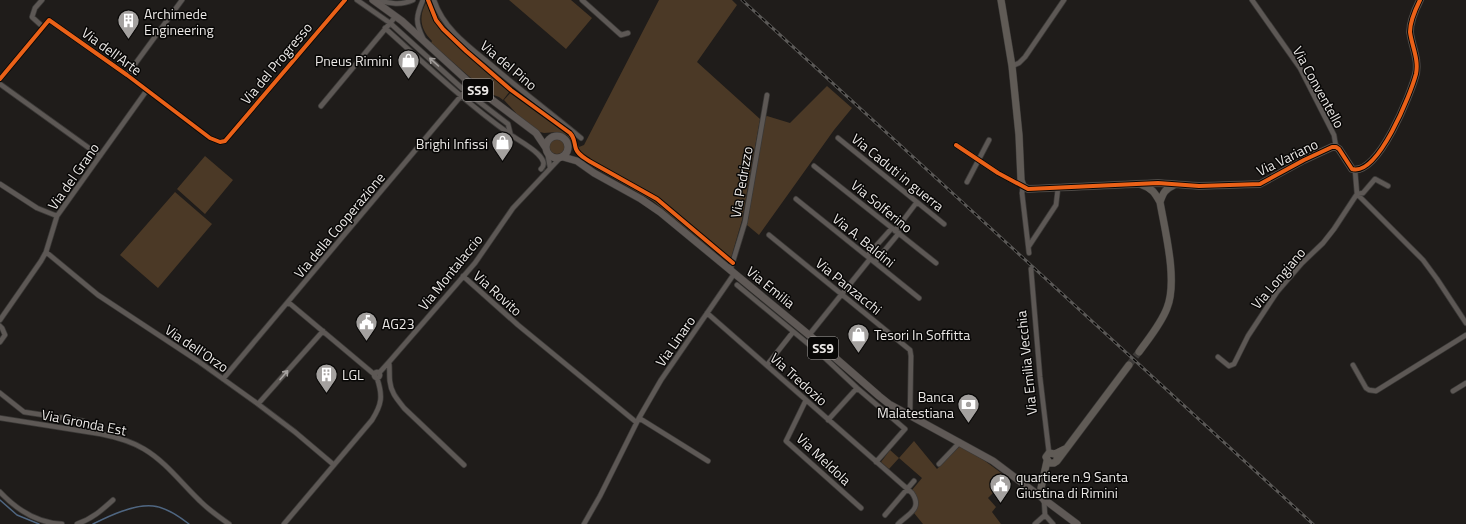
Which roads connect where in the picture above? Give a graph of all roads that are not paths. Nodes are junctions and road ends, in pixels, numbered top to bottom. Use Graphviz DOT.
graph roads {
  1 [pos="42,0"];
  2 [pos="182,0"];
  3 [pos="345,0"];
  4 [pos="357,0"];
  5 [pos="372,0"];
  6 [pos="376,0"];
  7 [pos="413,0"];
  8 [pos="423,0"];
  9 [pos="434,0"];
  10 [pos="582,0"];
  11 [pos="1001,0"];
  12 [pos="1064,0"];
  13 [pos="1252,0"];
  14 [pos="1420,0"];
  15 [pos="396,16"];
  16 [pos="390,23"];
  17 [pos="43,26"];
  18 [pos="385,28"];
  19 [pos="628,33"];
  20 [pos="424,41"];
  21 [pos="422,52"];
  22 [pos="418,58"];
  23 [pos="1012,66"];
  24 [pos="446,73"];
  25 [pos="127,75"];
  26 [pos="0,79"];
  27 [pos="441,79"];
  28 [pos="0,84"];
  29 [pos="470,84"];
  30 [pos="147,90"];
  31 [pos="465,91"];
  32 [pos="767,95"];
  33 [pos="461,97"];
  34 [pos="321,106"];
  35 [pos="489,109"];
  36 [pos="485,115"];
  37 [pos="536,133"];
  38 [pos="511,136"];
  39 [pos="555,136"];
  40 [pos="581,138"];
  41 [pos="838,138"];
  42 [pos="989,140"];
  43 [pos="225,141"];
  44 [pos="956,145"];
  45 [pos="568,147"];
  46 [pos="1336,147"];
  47 [pos="547,150"];
  48 [pos="100,156"];
  49 [pos="562,157"];
  50 [pos="978,160"];
  51 [pos="577,161"];
  52 [pos="814,166"];
  53 [pos="550,167"];
  54 [pos="541,169"];
  55 [pos="1356,170"];
  56 [pos="967,182"];
  57 [pos="1158,183"];
  58 [pos="0,184"];
  59 [pos="1140,184"];
  60 [pos="1174,184"];
  61 [pos="1023,186"];
  62 [pos="1388,186"];
  63 [pos="1058,188"];
  64 [pos="1154,192"];
  65 [pos="1163,192"];
  66 [pos="1357,194"];
  67 [pos="796,199"];
  68 [pos="917,202"];
  69 [pos="1160,202"];
  70 [pos="57,216"];
  71 [pos="944,224"];
  72 [pos="895,231"];
  73 [pos="769,235"];
  74 [pos="1028,246"];
  75 [pos="46,252"];
  76 [pos="1029,253"];
  77 [pos="871,259"];
  78 [pos="936,263"];
  79 [pos="1031,269"];
  80 [pos="732,272"];
  81 [pos="464,276"];
  82 [pos="737,285"];
  83 [pos="842,294"];
  84 [pos="919,298"];
  85 [pos="288,302"];
  86 [pos="707,313"];
  87 [pos="0,320"];
  88 [pos="1466,323"];
  89 [pos="0,326"];
  90 [pos="323,331"];
  91 [pos="793,332"];
  92 [pos="1466,335"];
  93 [pos="809,336"];
  94 [pos="0,342"];
  95 [pos="1139,352"];
  96 [pos="826,354"];
  97 [pos="1218,357"];
  98 [pos="389,362"];
  99 [pos="767,365"];
  100 [pos="1129,365"];
  101 [pos="1353,365"];
  102 [pos="377,375"];
  103 [pos="222,379"];
  104 [pos="1466,383"];
  105 [pos="857,388"];
  106 [pos="1453,391"];
  107 [pos="0,393"];
  108 [pos="806,400"];
  109 [pos="258,404"];
  110 [pos="889,404"];
  111 [pos="884,411"];
  112 [pos="910,415"];
  113 [pos="0,418"];
  114 [pos="638,420"];
  115 [pos="828,420"];
  116 [pos="83,421"];
  117 [pos="960,442"];
  118 [pos="1052,458"];
  119 [pos="708,461"];
  120 [pos="876,462"];
  121 [pos="464,464"];
  122 [pos="939,464"];
  123 [pos="334,465"];
  124 [pos="914,481"];
  125 [pos="907,489"];
  126 [pos="0,492"];
  127 [pos="113,500"];
  128 [pos="1044,500"];
  129 [pos="861,508"];
  130 [pos="885,514"];
  131 [pos="1045,515"];
  132 [pos="62,524"];
  133 [pos="77,524"];
  134 [pos="229,524"];
  135 [pos="284,524"];
  136 [pos="584,524"];
  137 [pos="898,524"];
  138 [pos="1035,524"];
  139 [pos="1053,524"];
  140 [pos="1077,524"];
  1 -- 17 [label="street"];
  2 -- 25 [label="street"];
  3 -- 43 [label="street, Via del Progresso"];
  4 -- 16 [label="street"];
  5 -- 15 [label="main road, SS9"];
  6 -- 7 [label="street"];
  8 -- 20 [label="street"];
  9 -- 40 [label="street, Via del Pino"];
  10 -- 19 [label="street"];
  11 -- 23 [label="street"];
  12 -- 23 [label="street"];
  13 -- 46 [label="street, Via Conventello"];
  14 -- 55 [label="street"];
  15 -- 16 [label="street"];
  15 -- 20 [label="main road, SS9"];
  16 -- 18 [label="street"];
  16 -- 21 [label="street"];
  17 -- 25 [label="street, Via dell'Arte"];
  17 -- 26 [label="street"];
  18 -- 22 [label="street"];
  18 -- 34 [label="street"];
  20 -- 29 [label="main road, SS9"];
  21 -- 22 [label="street"];
  24 -- 21 [label="street, one-way"];
  22 -- 27 [label="street"];
  23 -- 61 [label="street"];
  24 -- 27 [label="street"];
  24 -- 31 [label="street"];
  25 -- 30 [label="street, Via dell'Arte"];
  27 -- 33 [label="street"];
  28 -- 48 [label="street"];
  29 -- 31 [label="street, Via della Cooperazione"];
  29 -- 37 [label="main road, SS9"];
  30 -- 43 [label="street, Via dell'Arte"];
  30 -- 48 [label="street, Via del Grano"];
  31 -- 33 [label="street, Via della Cooperazione"];
  31 -- 35 [label="street"];
  32 -- 80 [label="street, Via Pedrizzo"];
  33 -- 36 [label="street"];
  33 -- 85 [label="street, Via della Cooperazione"];
  35 -- 36 [label="street"];
  35 -- 38 [label="street"];
  36 -- 38 [label="street"];
  37 -- 39 [label="main road, SS9"];
  37 -- 47 [label="main road, SS9"];
  38 -- 54 [label="street"];
  39 -- 45 [label="main road, Via Emilia / SS9"];
  39 -- 47 [label="main road"];
  41 -- 68 [label="street, Via Caduti in guerra"];
  42 -- 50 [label="street"];
  44 -- 50 [label="street"];
  45 -- 49 [label="main road"];
  45 -- 51 [label="main road, Via Emilia / SS9"];
  46 -- 55 [label="street, Via Variano"];
  46 -- 60 [label="street, Via Variano"];
  47 -- 49 [label="main road, Via Emilia / SS9"];
  47 -- 53 [label="street"];
  48 -- 70 [label="street, Via del Grano"];
  49 -- 51 [label="main road, Via Emilia / SS9"];
  49 -- 53 [label="street, Via Montalaccio"];
  50 -- 56 [label="street"];
  50 -- 61 [label="street"];
  51 -- 80 [label="main road, Via Emilia / SS9"];
  52 -- 72 [label="street, Via Solferino"];
  53 -- 81 [label="street, Via Montalaccio"];
  55 -- 66 [label="street"];
  57 -- 59 [label="street, Via Variano"];
  57 -- 60 [label="street, Via Variano"];
  57 -- 64 [label="street"];
  57 -- 65 [label="street"];
  58 -- 70 [label="street"];
  59 -- 63 [label="street, Via Variano"];
  59 -- 64 [label="street"];
  60 -- 65 [label="street"];
  61 -- 63 [label="street, Via Variano"];
  61 -- 74 [label="street"];
  62 -- 66 [label="street, Via Longiano"];
  63 -- 74 [label="street"];
  64 -- 69 [label="street"];
  65 -- 69 [label="street"];
  66 -- 88 [label="street"];
  66 -- 97 [label="street, Via Longiano"];
  67 -- 77 [label="street, Via A. Baldini"];
  68 -- 71 [label="street, Via Caduti in guerra"];
  68 -- 72 [label="street"];
  69 -- 95 [label="street"];
  70 -- 75 [label="street, Via del Grano"];
  72 -- 77 [label="street"];
  72 -- 77 [label="street"];
  72 -- 78 [label="street, Via Solferino"];
  73 -- 83 [label="street, Via Panzacchi"];
  74 -- 76 [label="street"];
  75 -- 87 [label="street, Via del Grano"];
  75 -- 103 [label="street, Via dell'Orzo"];
  77 -- 83 [label="street"];
  77 -- 84 [label="street, Via A. Baldini"];
  79 -- 118 [label="street, Via Emilia Vecchia"];
  80 -- 86 [label="street, Via Linaro"];
  80 -- 93 [label="main road, Via Emilia / SS9"];
  81 -- 98 [label="street, Via Montalaccio"];
  81 -- 114 [label="street, Via Rovito"];
  82 -- 91 [label="street, Via Emilia"];
  83 -- 93 [label="street"];
  83 -- 112 [label="street, Via Panzacchi"];
  85 -- 90 [label="street"];
  85 -- 103 [label="street, Via della Cooperazione"];
  86 -- 99 [label="street, Via Tredozio"];
  86 -- 114 [label="street, Via Linaro"];
  89 -- 94 [label="street"];
  90 -- 102 [label="street"];
  109 -- 90 [label="street, one-way"];
  91 -- 96 [label="street, Via Emilia"];
  91 -- 99 [label="street"];
  92 -- 101 [label="street"];
  93 -- 96 [label="main road, Via Emilia / SS9"];
  96 -- 105 [label="street, Via Emilia"];
  96 -- 110 [label="main road, Via Emilia / SS9"];
  98 -- 102 [label="street"];
  98 -- 121 [label="street"];
  99 -- 108 [label="street, Via Tredozio"];
  100 -- 118 [label="street"];
  102 -- 123 [label="street"];
  103 -- 109 [label="street, Via dell'Orzo"];
  104 -- 106 [label="street"];
  105 -- 111 [label="street, Via Emilia"];
  105 -- 115 [label="street"];
  107 -- 116 [label="street"];
  108 -- 115 [label="street, Via Tredozio"];
  108 -- 129 [label="street, Via Meldola"];
  109 -- 123 [label="street, Via dell'Orzo"];
  110 -- 111 [label="street"];
  110 -- 112 [label="main road, Via Emilia / SS9"];
  111 -- 120 [label="street"];
  112 -- 117 [label="main road, Via Emilia / SS9"];
  113 -- 134 [label="street, Via Gronda Est"];
  114 -- 119 [label="street"];
  114 -- 136 [label="street, Via Linaro"];
  115 -- 120 [label="street, Via Tredozio"];
  117 -- 122 [label="street"];
  117 -- 128 [label="main road, Via Emilia / SS9"];
  118 -- 128 [label="street, Via Emilia Vecchia"];
  120 -- 125 [label="street, Via Tredozio"];
  123 -- 135 [label="street"];
  124 -- 125 [label="street"];
  125 -- 130 [label="street"];
  125 -- 137 [label="street, Via Tredozio"];
  126 -- 132 [label="street"];
  127 -- 133 [label="street"];
  128 -- 131 [label="street"];
  128 -- 140 [label="main road, Via Emilia / SS9"];
  131 -- 138 [label="street"];
  131 -- 139 [label="street"];
}
